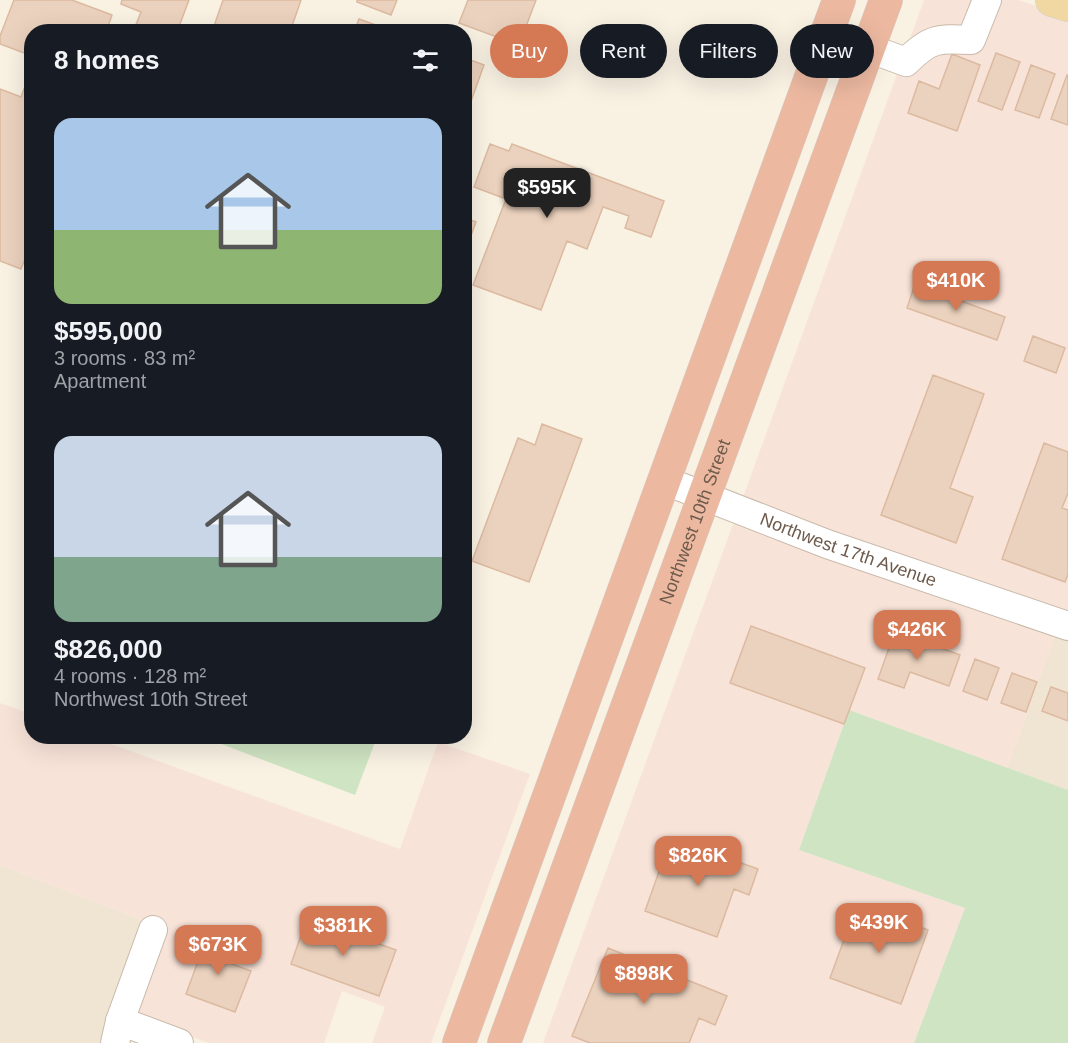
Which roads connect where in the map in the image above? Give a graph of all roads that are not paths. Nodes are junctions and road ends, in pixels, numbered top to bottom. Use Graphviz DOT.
graph roads {
  1 [pos="839,0"];
  2 [pos="885,0"];
  3 [pos="987,0"];
  4 [pos="874,31"];
  5 [pos="874,50"];
  6 [pos="857,78"];
  7 [pos="663,480"];
  8 [pos="705,496"];
  9 [pos="1068,626"];
  10 [pos="153,930"];
  11 [pos="117,1032"];
  12 [pos="466,1041"];
  13 [pos="179,1043"];
  14 [pos="504,1043"];
  1 -- 7 [label="highway"];
  2 -- 4 [label="highway, Northwest 10th Street"];
  3 -- 5 [label="street"];
  6 -- 8 [label="highway, Northwest 10th Street"];
  7 -- 8 [label="street, Northwest 17th Avenue"];
  7 -- 12 [label="highway"];
  8 -- 9 [label="street, Northwest 17th Avenue"];
  8 -- 14 [label="highway, Northwest 10th Street"];
  10 -- 11 [label="street"];
  11 -- 13 [label="street"];
}
